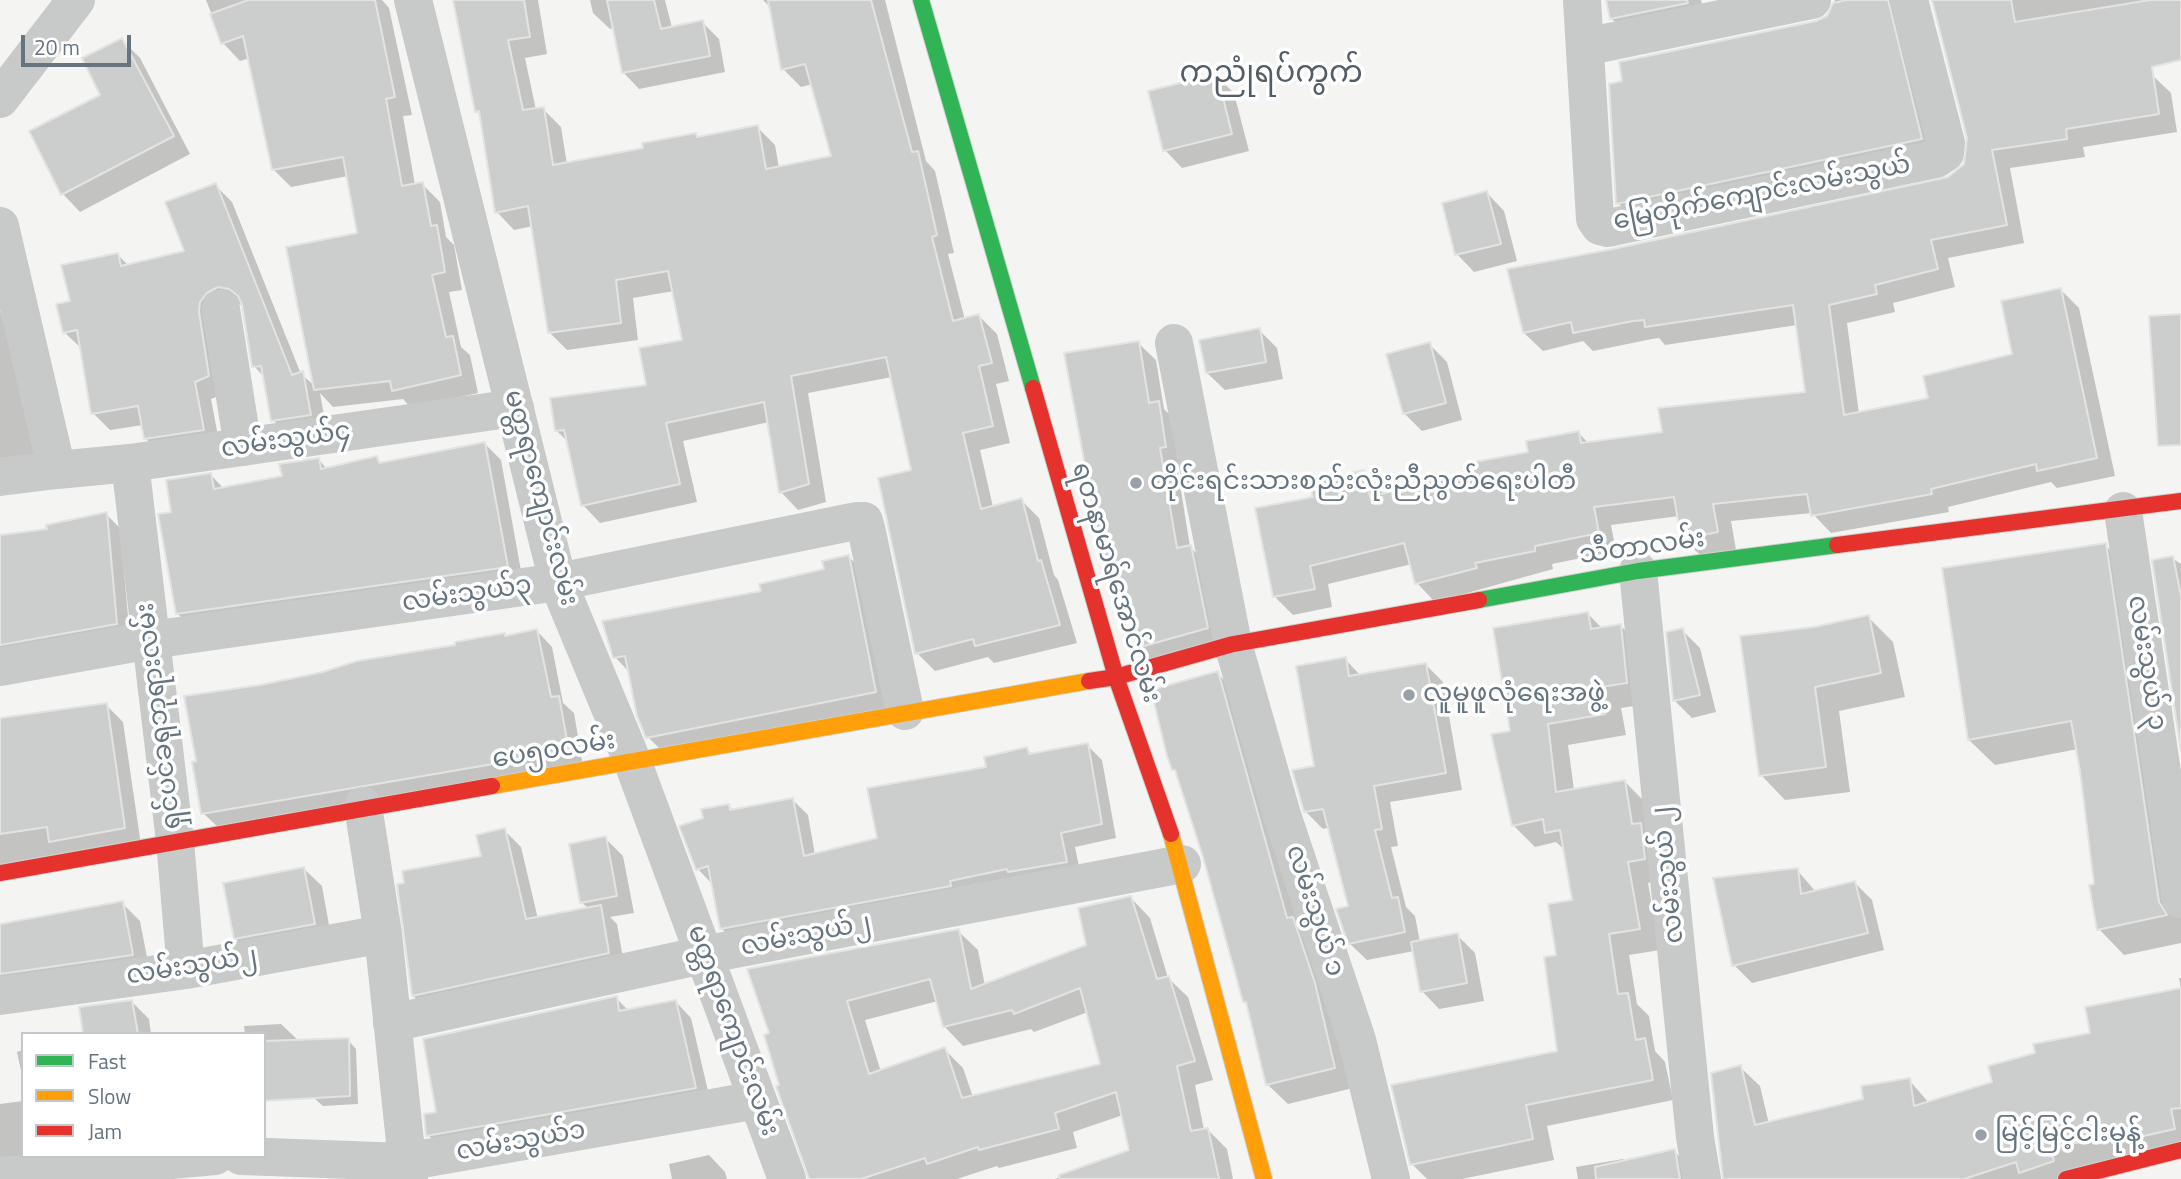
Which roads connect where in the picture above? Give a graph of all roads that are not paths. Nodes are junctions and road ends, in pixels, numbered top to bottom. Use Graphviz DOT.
graph roads {
  1 [pos="76,0"];
  2 [pos="413,0"];
  3 [pos="921,0"];
  4 [pos="1582,0"];
  5 [pos="1812,0"];
  6 [pos="1909,0"];
  7 [pos="1585,47"];
  8 [pos="0,99"];
  9 [pos="0,226"];
  10 [pos="221,309"];
  11 [pos="1174,343"];
  12 [pos="515,408"];
  13 [pos="243,447"];
  14 [pos="130,463"];
  15 [pos="57,470"];
  16 [pos="0,477"];
  17 [pos="2181,501"];
  18 [pos="2123,511"];
  19 [pos="1638,571"];
  20 [pos="558,582"];
  21 [pos="151,640"];
  22 [pos="1233,643"];
  23 [pos="0,667"];
  24 [pos="1116,677"];
  25 [pos="905,711"];
  26 [pos="633,763"];
  27 [pos="363,806"];
  28 [pos="175,841"];
  29 [pos="1182,864"];
  30 [pos="0,873"];
  31 [pos="2181,899"];
  32 [pos="383,934"];
  33 [pos="703,955"];
  34 [pos="186,970"];
  35 [pos="0,996"];
  36 [pos="391,1023"];
  37 [pos="757,1100"];
  38 [pos="2181,1150"];
  39 [pos="195,1158"];
  40 [pos="223,1158"];
  41 [pos="263,1158"];
  42 [pos="407,1171"];
  43 [pos="0,1177"];
  44 [pos="226,1179"];
  45 [pos="787,1179"];
  46 [pos="1264,1179"];
  47 [pos="1391,1179"];
  48 [pos="1702,1179"];
  49 [pos="2066,1179"];
  1 -- 8 [label="street"];
  2 -- 12 [label="street, မတ္တရာကျောင်းလမ်း"];
  3 -- 24 [label="street, ရတနာမာရ်အောင်လမ်း"];
  4 -- 7 [label="street, မြေတိုက်ကျောင်းလမ်းသွယ်"];
  5 -- 7 [label="street"];
  6 -- 7 [label="street, မြေတိုက်ကျောင်းလမ်းသွယ်"];
  9 -- 15 [label="street"];
  10 -- 13 [label="street"];
  11 -- 22 [label="street, လမ်းသွယ် ၁"];
  12 -- 13 [label="street, လမ်းသွယ်၄"];
  12 -- 20 [label="street, မတ္တရာကျောင်းလမ်း"];
  13 -- 14 [label="street, လမ်းသွယ်၄"];
  14 -- 15 [label="street, လမ်းသွယ်၄"];
  14 -- 21 [label="street, ရှင်ပင်ခရုဘုရားလမ်း"];
  15 -- 16 [label="street, လမ်းသွယ်၄"];
  17 -- 18 [label="street, သီတာလမ်း"];
  18 -- 19 [label="street, သီတာလမ်း"];
  18 -- 31 [label="street, လမ်းသွယ် ၃"];
  19 -- 22 [label="street, သီတာလမ်း"];
  19 -- 48 [label="street, လမ်းသွယ် ၂"];
  20 -- 21 [label="street, လမ်းသွယ်၃"];
  20 -- 25 [label="street, လမ်းသွယ်၃"];
  20 -- 26 [label="street, မတ္တရာကျောင်းလမ်း"];
  21 -- 23 [label="street, လမ်းသွယ်၃"];
  21 -- 28 [label="street, ရှင်ပင်ခရုဘုရားလမ်း"];
  22 -- 24 [label="street, သီတာလမ်း"];
  22 -- 47 [label="street, လမ်းသွယ် ၁"];
  24 -- 25 [label="street, ပေ၅၀လမ်း"];
  24 -- 29 [label="street, ရတနာမာရ်အောင်လမ်း"];
  25 -- 26 [label="street, ပေ၅၀လမ်း"];
  26 -- 27 [label="street, ပေ၅၀လမ်း"];
  26 -- 33 [label="street, မတ္တရာကျောင်းလမ်း"];
  27 -- 28 [label="street, ပေ၅၀လမ်း"];
  27 -- 32 [label="street"];
  28 -- 30 [label="street, ပေ၅၀လမ်း"];
  28 -- 34 [label="street, ရှင်ပင်ခရုဘုရားလမ်း"];
  29 -- 33 [label="street, လမ်းသွယ်၂"];
  29 -- 46 [label="street, ရတနာမာရ်အောင်လမ်း"];
  32 -- 34 [label="street, လမ်းသွယ်၂"];
  32 -- 36 [label="street"];
  33 -- 36 [label="street, လမ်းသွယ်၂"];
  33 -- 37 [label="street, မတ္တရာကျောင်းလမ်း"];
  34 -- 35 [label="street, လမ်းသွယ်၂"];
  36 -- 42 [label="street"];
  37 -- 42 [label="street, လမ်းသွယ်၁"];
  37 -- 45 [label="street, မတ္တရာကျောင်းလမ်း"];
  38 -- 49 [label="street"];
  39 -- 43 [label="street"];
  40 -- 44 [label="street"];
  41 -- 42 [label="street, လမ်းသွယ်၁"];
}
